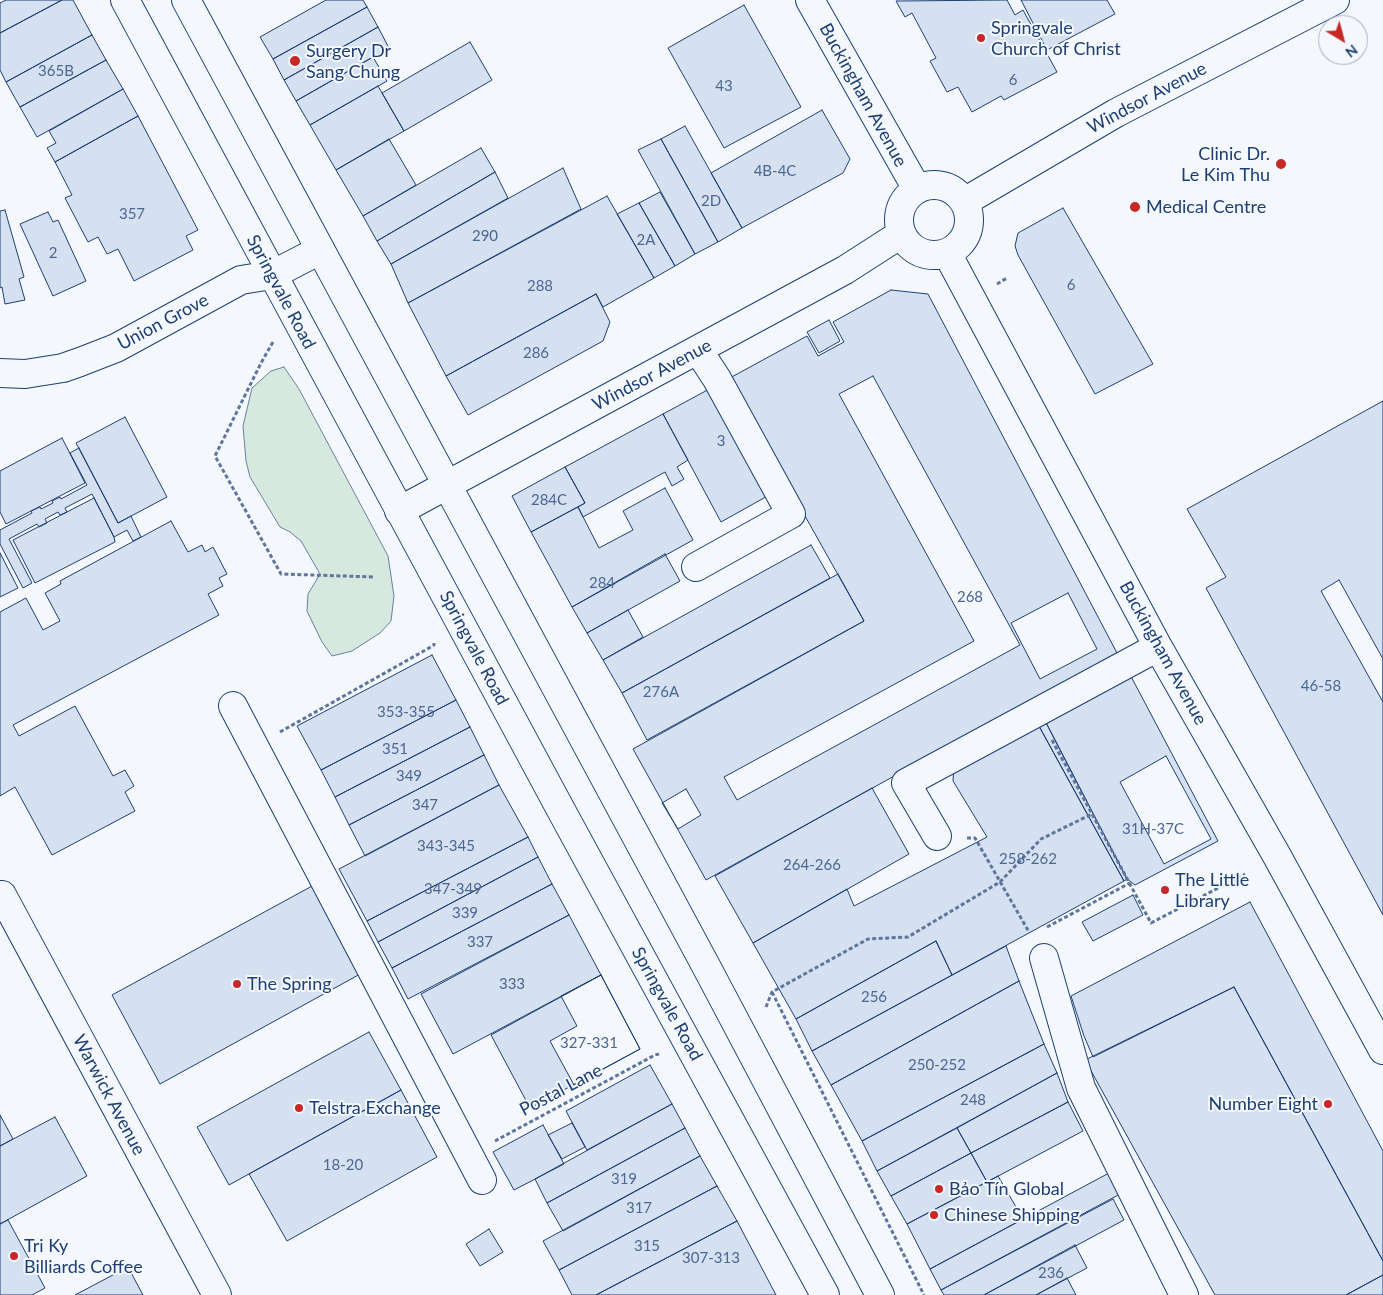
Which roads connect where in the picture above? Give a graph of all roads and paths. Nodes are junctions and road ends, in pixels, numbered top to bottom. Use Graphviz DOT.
graph roads {
  1 [pos="125,0"];
  2 [pos="186,0"];
  3 [pos="810,0"];
  4 [pos="1335,0"];
  5 [pos="916,190"];
  6 [pos="964,202"];
  7 [pos="901,234"];
  8 [pos="320,250"];
  9 [pos="947,253"];
  10 [pos="272,275"];
  11 [pos="276,337"];
  12 [pos="698,350"];
  13 [pos="0,374"];
  14 [pos="446,485"];
  15 [pos="399,511"];
  16 [pos="696,567"];
  17 [pos="374,577"];
  18 [pos="431,635"];
  19 [pos="1158,647"];
  20 [pos="234,706"];
  21 [pos="1036,712"];
  22 [pos="255,747"];
  23 [pos="1092,814"];
  24 [pos="937,836"];
  25 [pos="1245,874"];
  26 [pos="1000,882"];
  27 [pos="1130,883"];
  28 [pos="2,895"];
  29 [pos="1037,947"];
  30 [pos="772,992"];
  31 [pos="766,1007"];
  32 [pos="1383,1050"];
  33 [pos="662,1054"];
  34 [pos="468,1156"];
  35 [pos="482,1180"];
  36 [pos="217,1295"];
  37 [pos="825,1295"];
  38 [pos="880,1295"];
  39 [pos="924,1295"];
  40 [pos="1184,1295"];
  1 -- 10 [label="main road, Springvale Road"];
  2 -- 8 [label="main road"];
  3 -- 5 [label="main road, Buckingham Avenue"];
  4 -- 6 [label="main road, Windsor Avenue"];
  5 -- 6 [label="main road"];
  5 -- 7 [label="main road"];
  6 -- 9 [label="main road"];
  7 -- 9 [label="main road"];
  7 -- 12 [label="main road, Windsor Avenue"];
  8 -- 10 [label="main road, Union Grove"];
  8 -- 14 [label="main road"];
  9 -- 19 [label="main road, Buckingham Avenue"];
  10 -- 13 [label="main road, Union Grove"];
  10 -- 15 [label="main road, Springvale Road"];
  11 -- 17 [label="path"];
  12 -- 14 [label="main road, Windsor Avenue"];
  12 -- 16 [label="main road"];
  14 -- 15 [label="main road, Windsor Avenue"];
  14 -- 38 [label="main road"];
  15 -- 37 [label="main road, Springvale Road"];
  18 -- 22 [label="path"];
  19 -- 21 [label="main road"];
  19 -- 32 [label="main road, Buckingham Avenue"];
  20 -- 22 [label="main road"];
  21 -- 23 [label="path"];
  21 -- 24 [label="main road"];
  22 -- 34 [label="main road"];
  23 -- 26 [label="path"];
  23 -- 27 [label="path"];
  24 -- 26 [label="path"];
  25 -- 27 [label="path"];
  26 -- 29 [label="path"];
  26 -- 30 [label="path"];
  27 -- 29 [label="path"];
  28 -- 36 [label="main road, Warwick Avenue"];
  29 -- 40 [label="main road"];
  30 -- 31 [label="path"];
  30 -- 39 [label="path"];
  33 -- 34 [label="path, Postal Lane"];
  34 -- 35 [label="main road"];
}
